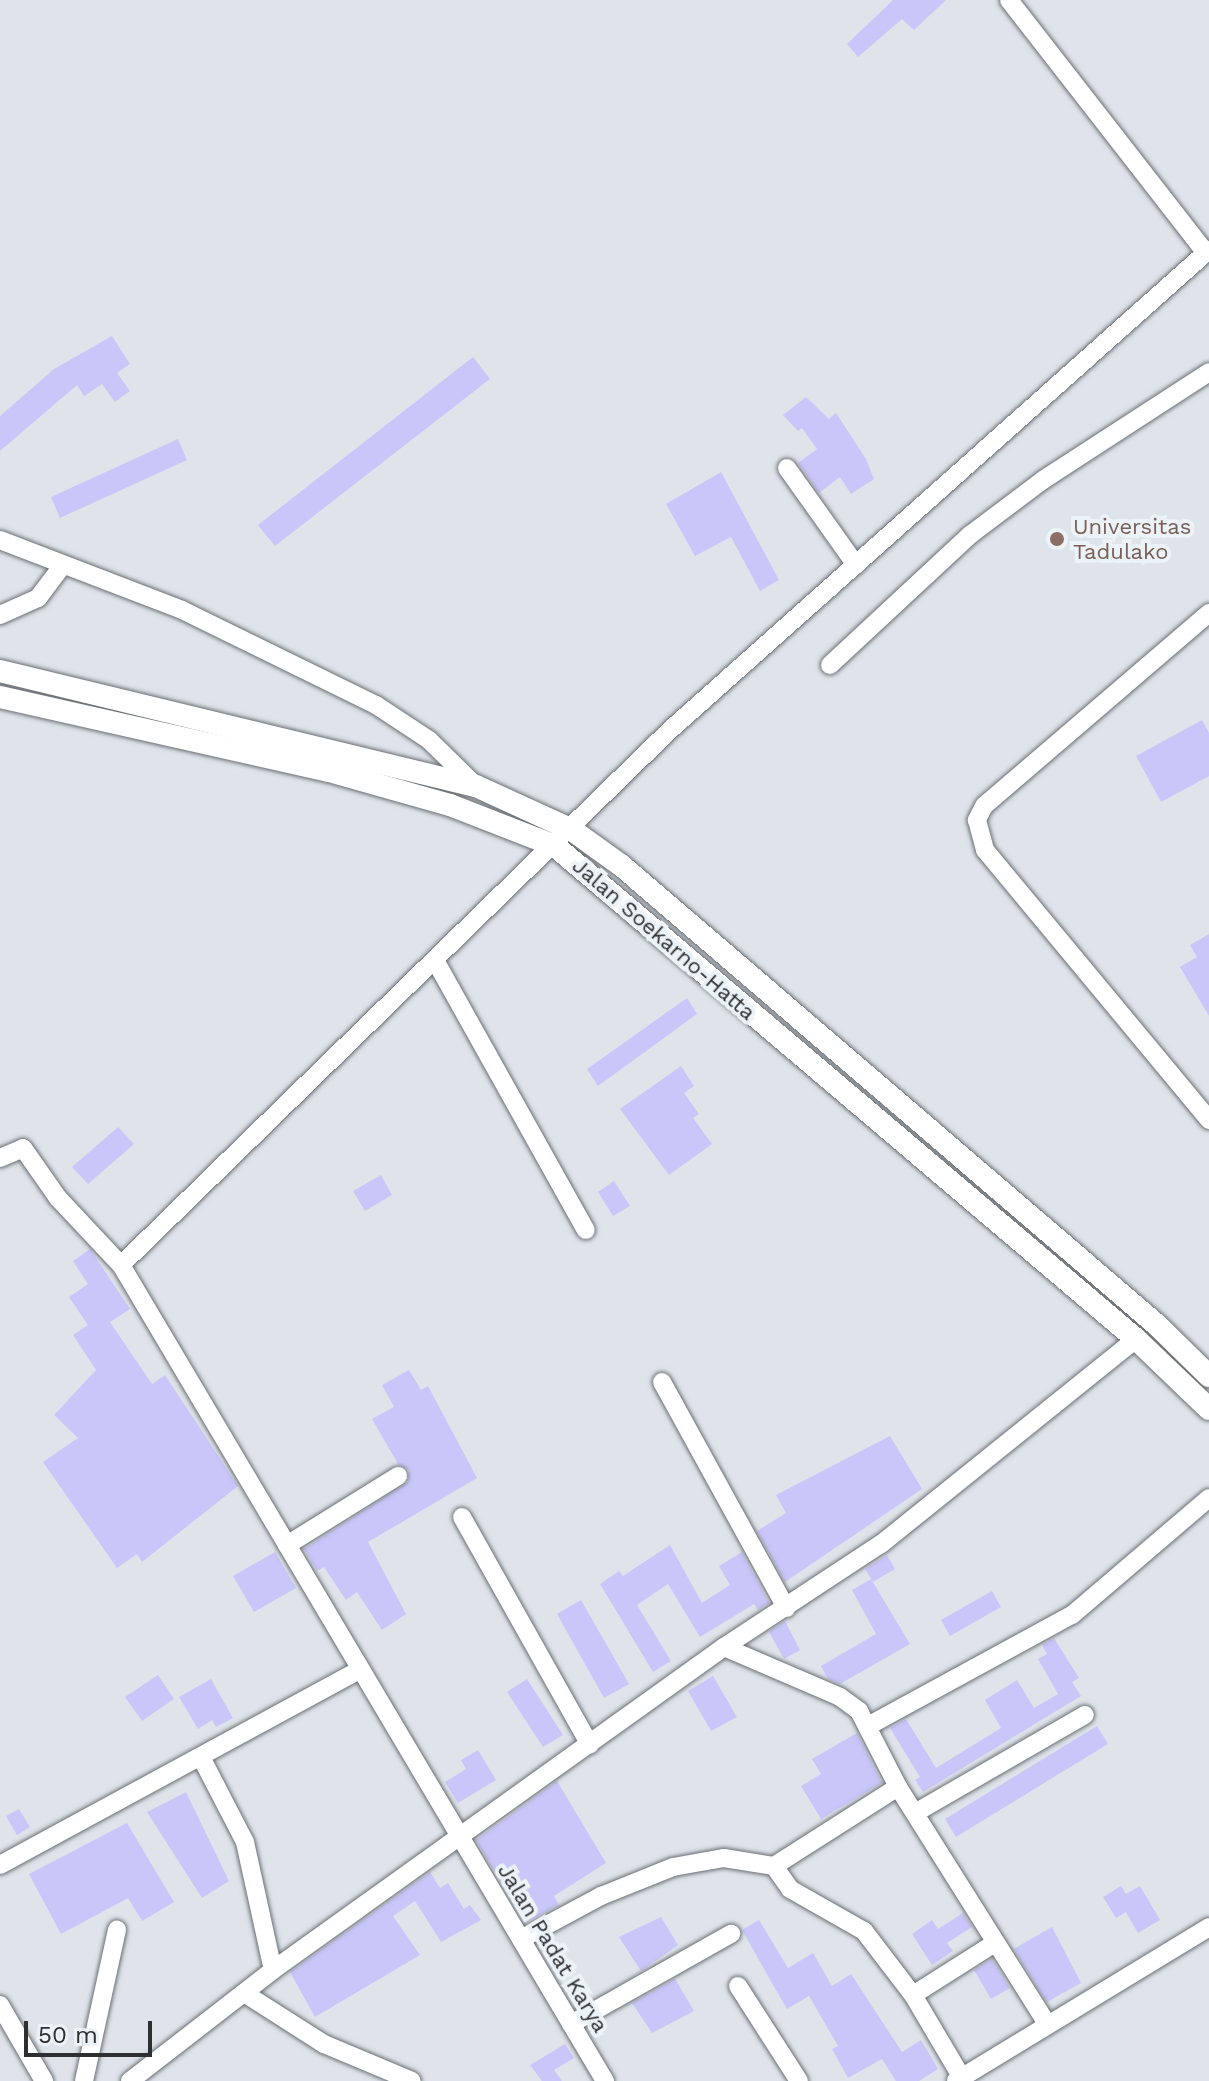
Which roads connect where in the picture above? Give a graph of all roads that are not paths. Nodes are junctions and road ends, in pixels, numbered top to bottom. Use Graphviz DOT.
graph roads {
  1 [pos="1009,0"];
  2 [pos="1208,252"];
  3 [pos="1209,372"];
  4 [pos="787,468"];
  5 [pos="0,540"];
  6 [pos="856,565"];
  7 [pos="62,566"];
  8 [pos="1209,613"];
  9 [pos="0,615"];
  10 [pos="830,665"];
  11 [pos="0,671"];
  12 [pos="0,697"];
  13 [pos="476,786"];
  14 [pos="572,830"];
  15 [pos="555,846"];
  16 [pos="436,962"];
  17 [pos="1209,1120"];
  18 [pos="0,1158"];
  19 [pos="586,1230"];
  20 [pos="121,1265"];
  21 [pos="1136,1339"];
  22 [pos="1209,1376"];
  23 [pos="662,1382"];
  24 [pos="1209,1409"];
  25 [pos="398,1476"];
  26 [pos="1209,1498"];
  27 [pos="462,1517"];
  28 [pos="287,1545"];
  29 [pos="786,1608"];
  30 [pos="724,1647"];
  31 [pos="359,1670"];
  32 [pos="1085,1715"];
  33 [pos="868,1726"];
  34 [pos="590,1745"];
  35 [pos="202,1759"];
  36 [pos="898,1787"];
  37 [pos="915,1813"];
  38 [pos="460,1841"];
  39 [pos="0,1865"];
  40 [pos="774,1866"];
  41 [pos="1209,1927"];
  42 [pos="117,1930"];
  43 [pos="731,1934"];
  44 [pos="521,1939"];
  45 [pos="995,1943"];
  46 [pos="273,1970"];
  47 [pos="738,1986"];
  48 [pos="244,1993"];
  49 [pos="913,1995"];
  50 [pos="0,2005"];
  51 [pos="571,2024"];
  52 [pos="1047,2024"];
  53 [pos="959,2079"];
  54 [pos="44,2081"];
  55 [pos="84,2081"];
  56 [pos="130,2081"];
  57 [pos="412,2081"];
  58 [pos="605,2081"];
  59 [pos="799,2081"];
  1 -- 2 [label="street"];
  2 -- 6 [label="street"];
  3 -- 10 [label="street"];
  4 -- 6 [label="street"];
  5 -- 7 [label="street"];
  6 -- 14 [label="street"];
  7 -- 9 [label="street"];
  7 -- 13 [label="street"];
  8 -- 17 [label="street"];
  11 -- 13 [label="main road, Jalan Soekarno-Hatta"];
  12 -- 15 [label="main road, Jalan Soekarno-Hatta"];
  13 -- 14 [label="main road, Jalan Soekarno-Hatta"];
  14 -- 15 [label="street"];
  14 -- 22 [label="main road, Jalan Soekarno-Hatta"];
  15 -- 16 [label="street"];
  15 -- 21 [label="main road, Jalan Soekarno-Hatta"];
  16 -- 19 [label="street"];
  16 -- 20 [label="street"];
  18 -- 20 [label="street, Jalan Padat Karya"];
  20 -- 28 [label="street, Jalan Padat Karya"];
  21 -- 24 [label="main road, Jalan Soekarno-Hatta"];
  21 -- 29 [label="street"];
  23 -- 29 [label="street"];
  25 -- 28 [label="street"];
  26 -- 33 [label="street"];
  27 -- 34 [label="street"];
  28 -- 31 [label="street, Jalan Padat Karya"];
  29 -- 30 [label="street"];
  30 -- 33 [label="street"];
  30 -- 34 [label="street"];
  31 -- 35 [label="street"];
  31 -- 38 [label="street, Jalan Padat Karya"];
  32 -- 37 [label="street"];
  33 -- 36 [label="street"];
  34 -- 38 [label="street"];
  35 -- 39 [label="street"];
  35 -- 46 [label="street"];
  36 -- 37 [label="street"];
  36 -- 40 [label="street"];
  37 -- 45 [label="street"];
  38 -- 44 [label="street, Jalan Padat Karya"];
  38 -- 46 [label="street"];
  40 -- 44 [label="street"];
  40 -- 49 [label="street"];
  41 -- 52 [label="street"];
  42 -- 55 [label="street"];
  43 -- 51 [label="street"];
  44 -- 51 [label="street, Jalan Padat Karya"];
  45 -- 49 [label="street"];
  45 -- 52 [label="street"];
  46 -- 48 [label="street"];
  47 -- 59 [label="street"];
  48 -- 56 [label="street"];
  48 -- 57 [label="street"];
  49 -- 53 [label="street"];
  50 -- 54 [label="street"];
  51 -- 58 [label="street, Jalan Padat Karya"];
  52 -- 53 [label="street"];
}
